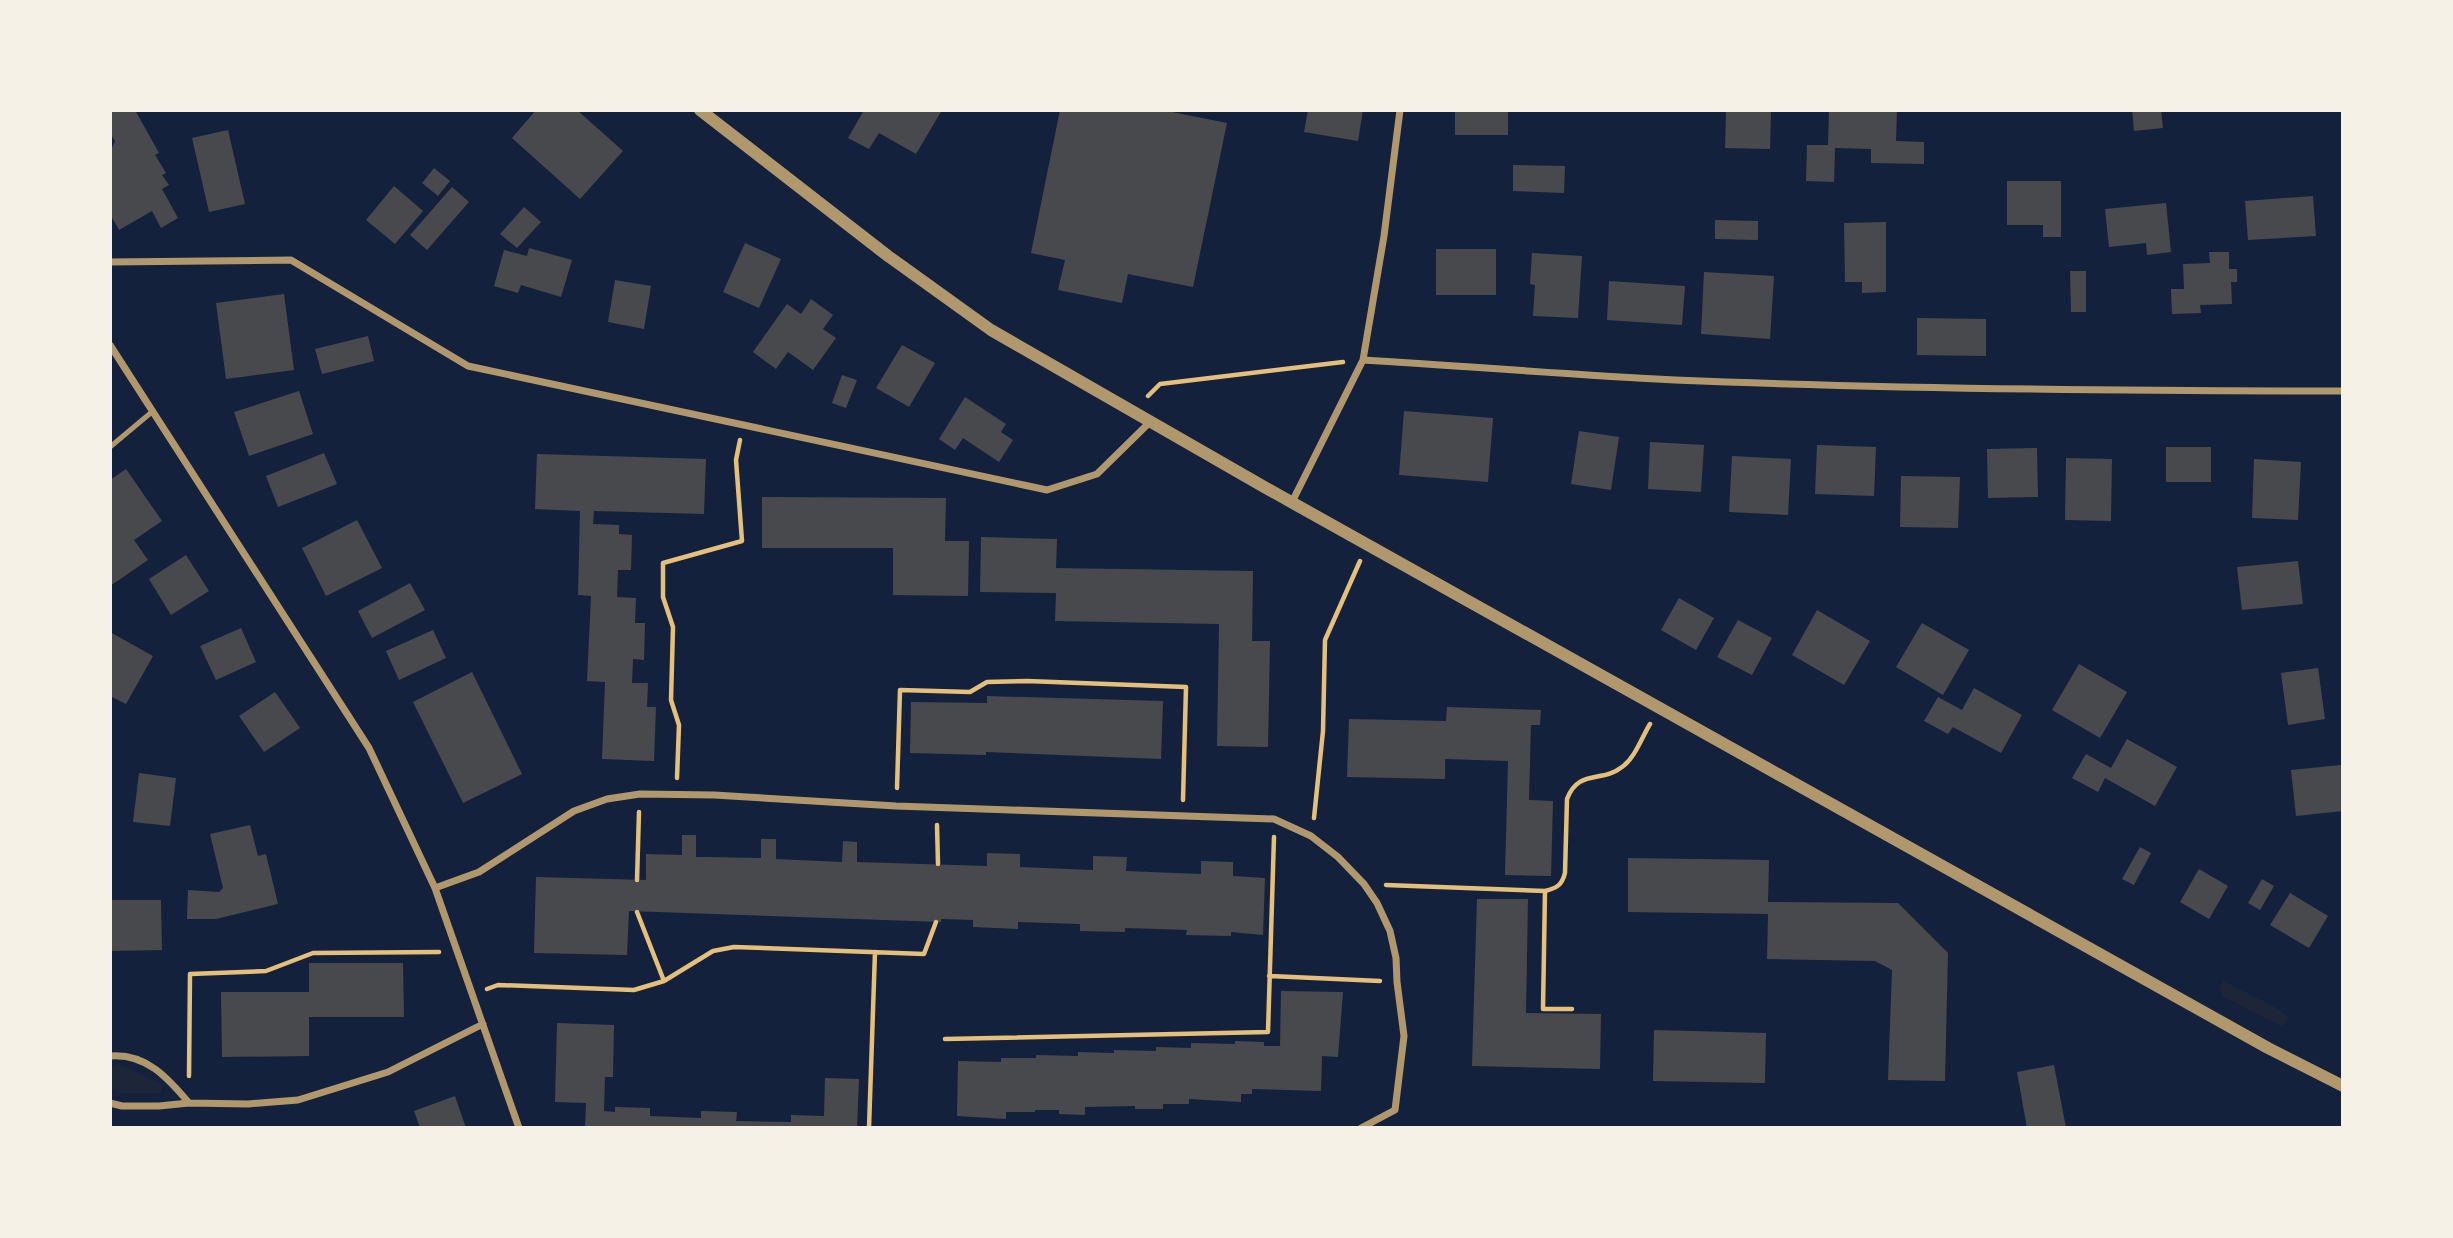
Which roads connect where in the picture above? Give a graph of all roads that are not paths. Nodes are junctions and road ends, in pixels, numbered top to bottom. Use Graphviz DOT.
graph roads {
  1 [pos="700,110"];
  2 [pos="1400,110"];
  3 [pos="110,262"];
  4 [pos="110,345"];
  5 [pos="1363,360"];
  6 [pos="2343,391"];
  7 [pos="153,411"];
  8 [pos="1150,422"];
  9 [pos="110,447"];
  10 [pos="1292,502"];
  11 [pos="435,888"];
  12 [pos="483,1024"];
  13 [pos="110,1055"];
  14 [pos="2341,1082"];
  15 [pos="189,1102"];
  16 [pos="110,1103"];
  17 [pos="519,1128"];
  18 [pos="1361,1128"];
  1 -- 8 [label="street"];
  2 -- 5 [label="street"];
  3 -- 8 [label="street"];
  4 -- 7 [label="street"];
  5 -- 6 [label="street"];
  5 -- 10 [label="street"];
  7 -- 9 [label="lane"];
  7 -- 11 [label="street"];
  8 -- 10 [label="street"];
  10 -- 14 [label="street"];
  11 -- 12 [label="street"];
  11 -- 18 [label="street"];
  12 -- 15 [label="street"];
  12 -- 17 [label="street"];
  13 -- 15 [label="street"];
  15 -- 16 [label="street"];
}
